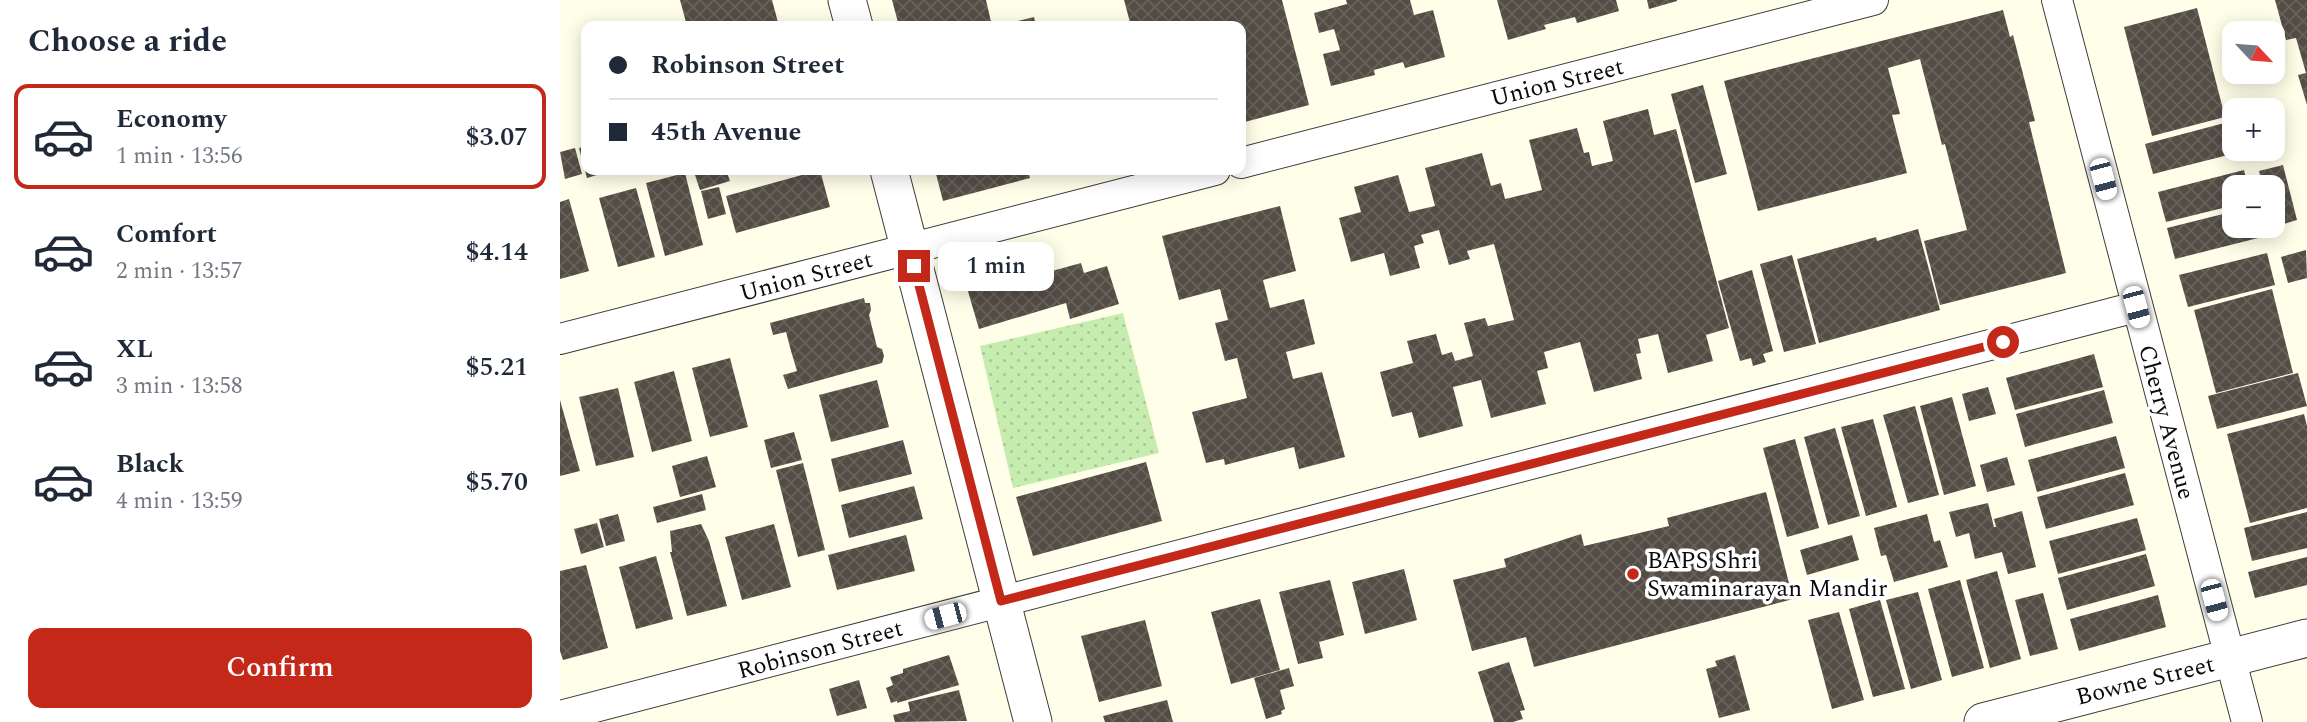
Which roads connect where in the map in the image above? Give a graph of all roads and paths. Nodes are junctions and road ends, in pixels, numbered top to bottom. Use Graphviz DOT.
graph roads {
  1 [pos="847,0"];
  2 [pos="1874,0"];
  3 [pos="2057,0"];
  4 [pos="853,21"];
  5 [pos="1246,162"];
  6 [pos="891,175"];
  7 [pos="1196,175"];
  8 [pos="909,249"];
  9 [pos="2136,307"];
  10 [pos="560,340"];
  11 [pos="1001,601"];
  12 [pos="2307,638"];
  13 [pos="2230,658"];
  14 [pos="560,716"];
  15 [pos="1033,722"];
  16 [pos="1983,722"];
  17 [pos="2247,722"];
  1 -- 4 [label="street"];
  2 -- 5 [label="street, Union Street"];
  3 -- 9 [label="street, Cherry Avenue"];
  6 -- 8 [label="street"];
  7 -- 8 [label="street, Union Street"];
  8 -- 10 [label="street, Union Street"];
  8 -- 11 [label="street"];
  9 -- 11 [label="street, Robinson Street"];
  9 -- 13 [label="street, Cherry Avenue"];
  11 -- 14 [label="street, Robinson Street"];
  11 -- 15 [label="street"];
  12 -- 13 [label="street, Bowne Street"];
  13 -- 16 [label="street, Bowne Street"];
  13 -- 17 [label="street, Cherry Avenue"];
}
